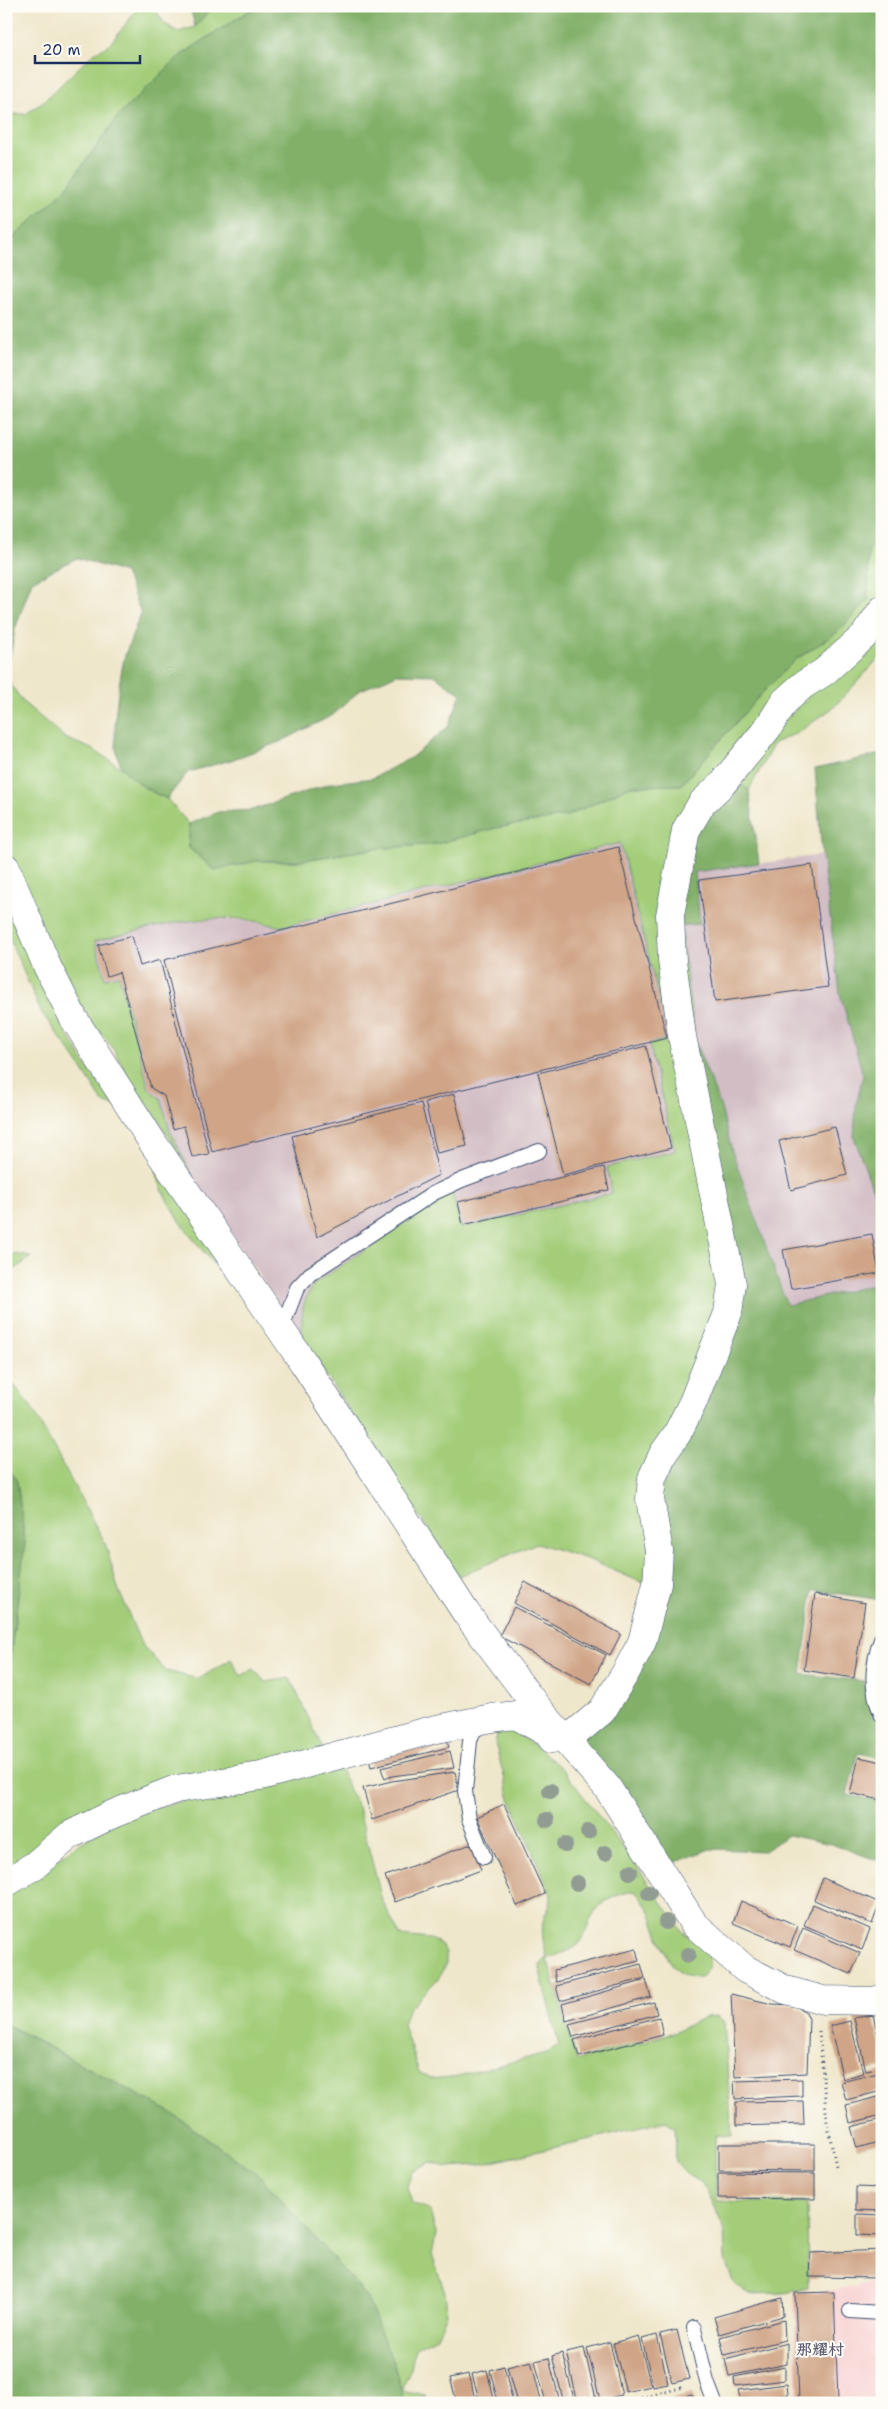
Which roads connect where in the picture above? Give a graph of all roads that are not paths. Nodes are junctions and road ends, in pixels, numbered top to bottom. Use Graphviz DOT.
graph roads {
  1 [pos="882,610"];
  2 [pos="6,868"];
  3 [pos="539,1151"];
  4 [pos="281,1330"];
  5 [pos="882,1637"];
  6 [pos="882,1716"];
  7 [pos="492,1718"];
  8 [pos="567,1740"];
  9 [pos="484,1857"];
  10 [pos="6,1883"];
  11 [pos="694,1924"];
  12 [pos="882,1998"];
  13 [pos="850,2311"];
  14 [pos="882,2316"];
  15 [pos="694,2328"];
  16 [pos="715,2403"];
  1 -- 8 [label="street"];
  2 -- 4 [label="street"];
  3 -- 4 [label="lane"];
  4 -- 8 [label="street"];
  5 -- 6 [label="lane"];
  7 -- 9 [label="lane"];
  7 -- 10 [label="street"];
  7 -- 11 [label="street"];
  8 -- 11 [label="street"];
  11 -- 12 [label="street"];
  13 -- 14 [label="lane"];
  15 -- 16 [label="lane"];
}
